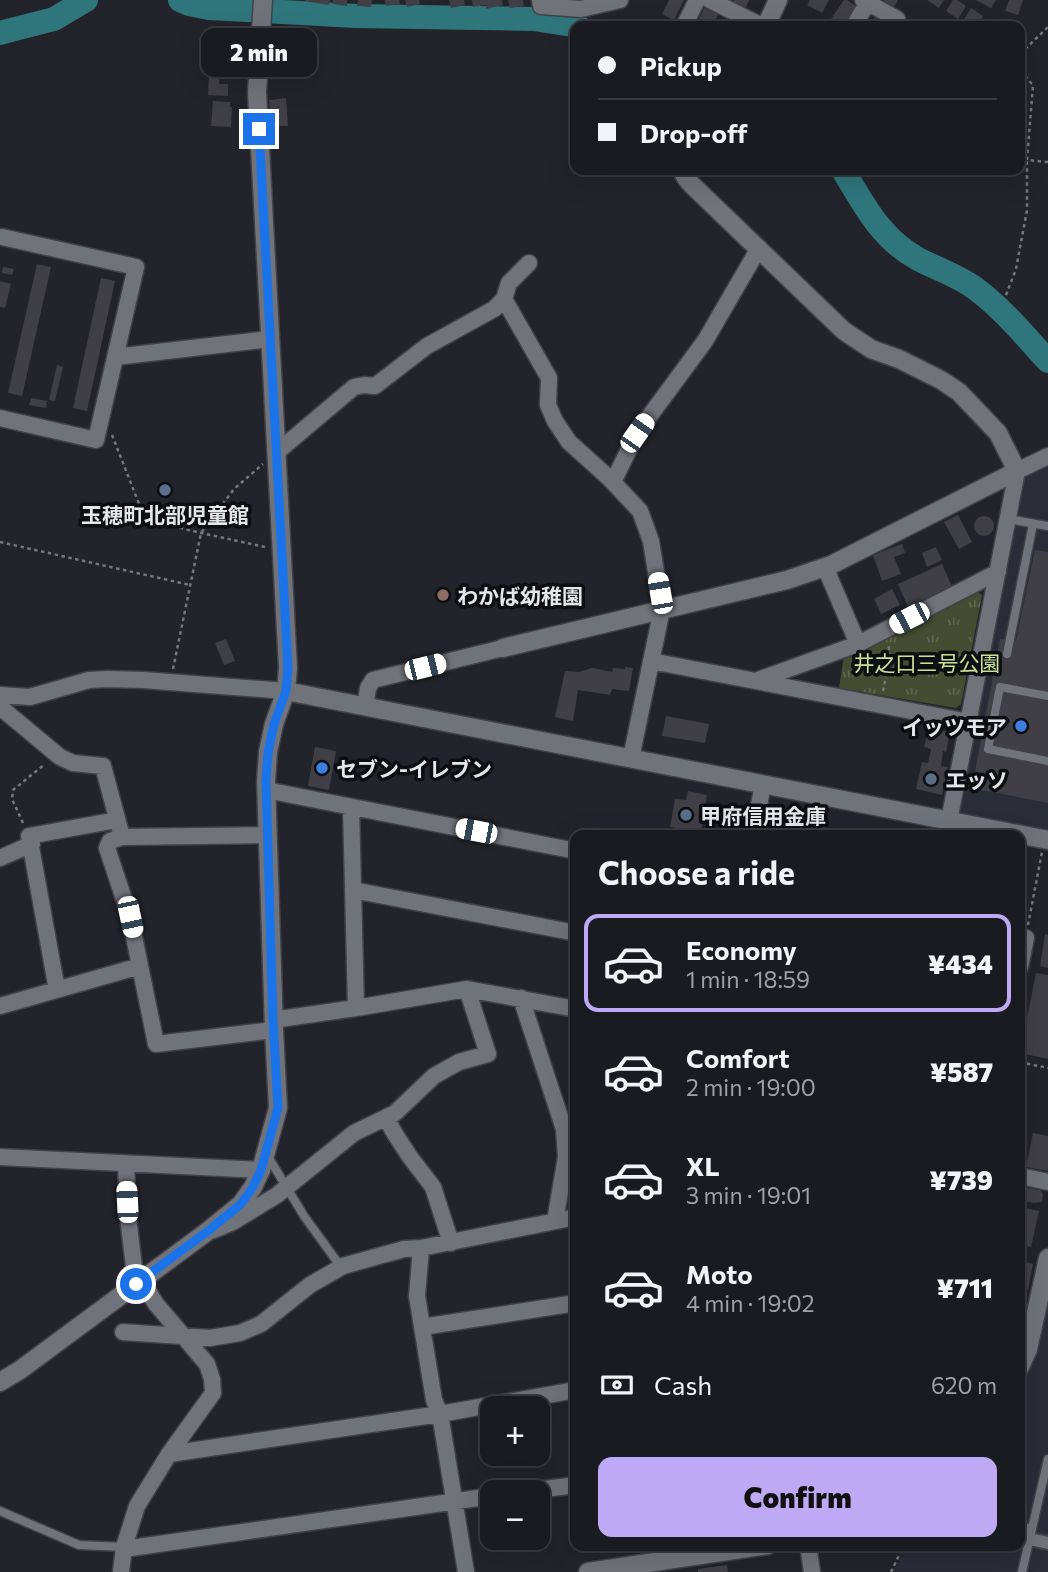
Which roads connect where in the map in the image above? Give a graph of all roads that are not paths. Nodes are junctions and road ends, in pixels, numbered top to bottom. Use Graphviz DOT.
graph roads {
  1 [pos="263,0"];
  2 [pos="540,0"];
  3 [pos="620,0"];
  4 [pos="697,0"];
  5 [pos="710,0"];
  6 [pos="778,0"];
  7 [pos="866,1"];
  8 [pos="897,19"];
  9 [pos="686,21"];
  10 [pos="754,21"];
  11 [pos="767,21"];
  12 [pos="856,21"];
  13 [pos="684,175"];
  14 [pos="1,237"];
  15 [pos="759,248"];
  16 [pos="529,263"];
  17 [pos="504,299"];
  18 [pos="270,339"];
  19 [pos="115,357"];
  20 [pos="0,418"];
  21 [pos="276,452"];
  22 [pos="1048,456"];
  23 [pos="1017,471"];
  24 [pos="613,482"];
  25 [pos="1008,519"];
  26 [pos="1032,524"];
  27 [pos="1048,526"];
  28 [pos="825,567"];
  29 [pos="998,572"];
  30 [pos="662,609"];
  31 [pos="858,644"];
  32 [pos="503,648"];
  33 [pos="1007,654"];
  34 [pos="651,661"];
  35 [pos="756,681"];
  36 [pos="286,691"];
  37 [pos="0,695"];
  38 [pos="1048,696"];
  39 [pos="0,707"];
  40 [pos="365,707"];
  41 [pos="969,722"];
  42 [pos="631,758"];
  43 [pos="1048,761"];
  44 [pos="763,785"];
  45 [pos="267,790"];
  46 [pos="351,807"];
  47 [pos="117,820"];
  48 [pos="949,821"];
  49 [pos="754,830"];
  50 [pos="998,830"];
  51 [pos="268,835"];
  52 [pos="1025,835"];
  53 [pos="122,837"];
  54 [pos="1046,839"];
  55 [pos="30,840"];
  56 [pos="570,849"];
  57 [pos="0,858"];
  58 [pos="353,890"];
  59 [pos="570,932"];
  60 [pos="140,967"];
  61 [pos="467,989"];
  62 [pos="57,990"];
  63 [pos="521,998"];
  64 [pos="0,1006"];
  65 [pos="356,1008"];
  66 [pos="570,1008"];
  67 [pos="274,1025"];
  68 [pos="386,1118"];
  69 [pos="266,1152"];
  70 [pos="0,1157"];
  71 [pos="126,1164"];
  72 [pos="261,1170"];
  73 [pos="1025,1177"];
  74 [pos="1048,1182"];
  75 [pos="286,1188"];
  76 [pos="570,1218"];
  77 [pos="555,1222"];
  78 [pos="208,1231"];
  79 [pos="452,1242"];
  80 [pos="421,1248"];
  81 [pos="1048,1258"];
  82 [pos="341,1267"];
  83 [pos="138,1282"];
  84 [pos="570,1304"];
  85 [pos="422,1327"];
  86 [pos="123,1332"];
  87 [pos="185,1337"];
  88 [pos="1025,1356"];
  89 [pos="0,1382"];
  90 [pos="570,1391"];
  91 [pos="440,1414"];
  92 [pos="169,1454"];
  93 [pos="1048,1460"];
  94 [pos="570,1486"];
  95 [pos="550,1488"];
  96 [pos="480,1497"];
  97 [pos="454,1500"];
  98 [pos="0,1511"];
  99 [pos="1027,1535"];
  100 [pos="1048,1543"];
  101 [pos="124,1548"];
  102 [pos="729,1551"];
  103 [pos="809,1551"];
  104 [pos="1025,1551"];
  105 [pos="121,1572"];
  106 [pos="466,1572"];
  107 [pos="588,1572"];
  108 [pos="812,1572"];
  109 [pos="1022,1572"];
  1 -- 18 [label="street"];
  2 -- 3 [label="street"];
  4 -- 9 [label="street"];
  5 -- 10 [label="street"];
  6 -- 11 [label="street"];
  7 -- 8 [label="street"];
  7 -- 12 [label="street"];
  13 -- 15 [label="street"];
  14 -- 19 [label="street"];
  15 -- 23 [label="street"];
  15 -- 24 [label="street"];
  16 -- 17 [label="street"];
  17 -- 21 [label="street"];
  17 -- 24 [label="street"];
  18 -- 19 [label="street"];
  18 -- 21 [label="street"];
  19 -- 20 [label="street"];
  21 -- 36 [label="street"];
  22 -- 23 [label="street"];
  23 -- 25 [label="street"];
  23 -- 28 [label="street"];
  24 -- 30 [label="street"];
  25 -- 26 [label="lane"];
  25 -- 29 [label="street"];
  26 -- 27 [label="lane"];
  26 -- 33 [label="lane"];
  28 -- 30 [label="street"];
  28 -- 31 [label="street"];
  29 -- 31 [label="street"];
  29 -- 41 [label="street"];
  30 -- 32 [label="street"];
  30 -- 34 [label="street"];
  31 -- 35 [label="street"];
  32 -- 40 [label="street"];
  34 -- 35 [label="street"];
  34 -- 42 [label="street"];
  35 -- 41 [label="street"];
  36 -- 37 [label="street"];
  36 -- 40 [label="street"];
  36 -- 45 [label="street"];
  38 -- 43 [label="lane"];
  39 -- 47 [label="street"];
  40 -- 42 [label="street"];
  41 -- 48 [label="street"];
  42 -- 44 [label="street"];
  44 -- 48 [label="street"];
  44 -- 49 [label="street"];
  45 -- 46 [label="street"];
  45 -- 51 [label="street"];
  46 -- 56 [label="street"];
  46 -- 58 [label="street"];
  47 -- 53 [label="street"];
  47 -- 55 [label="street"];
  48 -- 50 [label="street"];
  51 -- 53 [label="street"];
  51 -- 67 [label="street"];
  52 -- 54 [label="street"];
  53 -- 60 [label="street"];
  55 -- 57 [label="street"];
  55 -- 62 [label="street"];
  58 -- 59 [label="street"];
  58 -- 65 [label="street"];
  60 -- 62 [label="street"];
  60 -- 67 [label="street"];
  61 -- 63 [label="street"];
  61 -- 65 [label="street"];
  61 -- 68 [label="street"];
  62 -- 64 [label="street"];
  63 -- 66 [label="street"];
  63 -- 77 [label="street"];
  65 -- 67 [label="street"];
  67 -- 69 [label="street"];
  68 -- 75 [label="street"];
  68 -- 79 [label="street"];
  69 -- 72 [label="street"];
  69 -- 75 [label="lane"];
  70 -- 71 [label="street"];
  71 -- 72 [label="street"];
  71 -- 83 [label="street"];
  72 -- 78 [label="street"];
  73 -- 74 [label="street"];
  75 -- 78 [label="street"];
  75 -- 82 [label="lane"];
  76 -- 77 [label="street"];
  77 -- 79 [label="street"];
  78 -- 83 [label="street"];
  79 -- 80 [label="street"];
  80 -- 82 [label="street"];
  80 -- 85 [label="street"];
  81 -- 88 [label="street"];
  82 -- 87 [label="street"];
  83 -- 87 [label="street"];
  83 -- 89 [label="street"];
  84 -- 85 [label="street"];
  85 -- 91 [label="street"];
  86 -- 87 [label="street"];
  87 -- 92 [label="street"];
  90 -- 91 [label="street"];
  91 -- 92 [label="street"];
  91 -- 97 [label="street"];
  92 -- 101 [label="street"];
  93 -- 99 [label="lane"];
  94 -- 95 [label="street"];
  96 -- 97 [label="street"];
  97 -- 101 [label="street"];
  97 -- 106 [label="street"];
  98 -- 101 [label="lane"];
  99 -- 100 [label="street"];
  101 -- 105 [label="street"];
  102 -- 107 [label="street"];
  103 -- 108 [label="street"];
  104 -- 109 [label="lane"];
}
